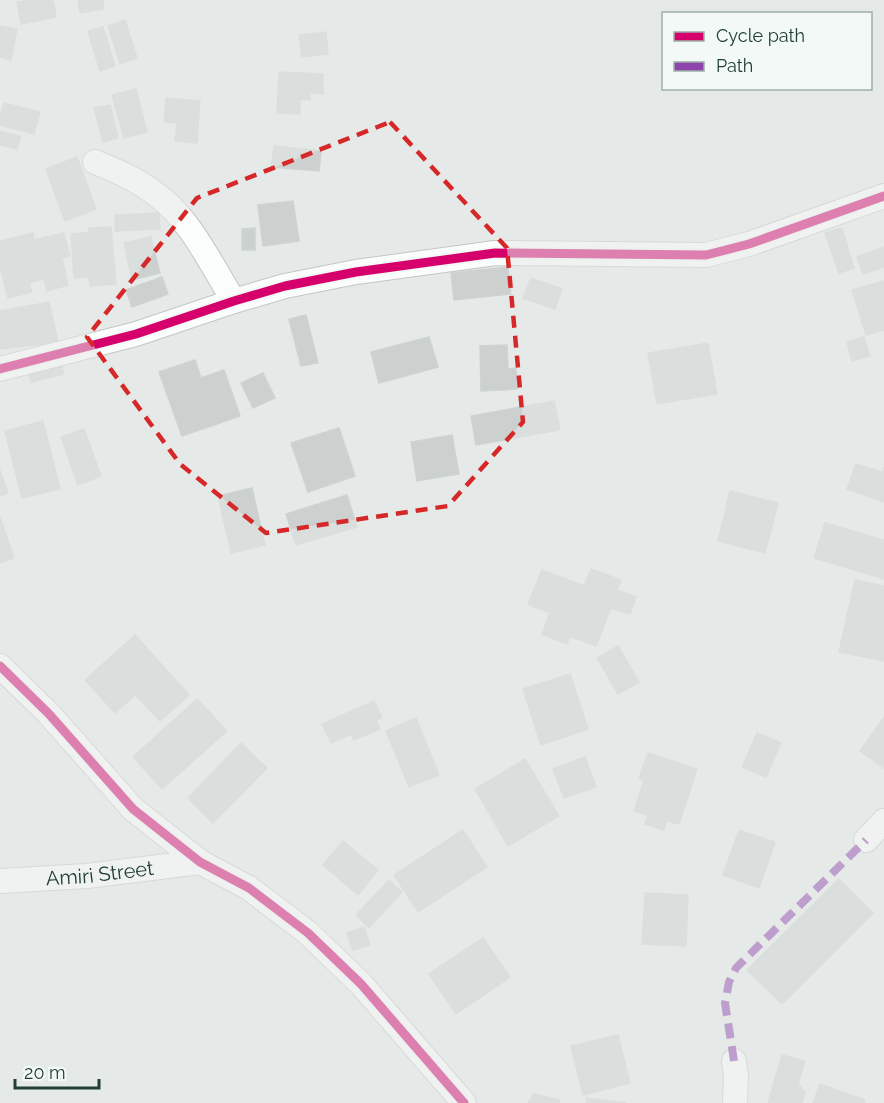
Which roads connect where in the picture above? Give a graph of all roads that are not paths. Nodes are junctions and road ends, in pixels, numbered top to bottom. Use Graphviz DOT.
graph roads {
  1 [pos="95,162"];
  2 [pos="884,196"];
  3 [pos="234,301"];
  4 [pos="0,369"];
  5 [pos="0,666"];
  6 [pos="884,821"];
  7 [pos="866,840"];
  8 [pos="200,862"];
  9 [pos="0,881"];
  10 [pos="734,1061"];
  11 [pos="464,1103"];
  12 [pos="735,1103"];
  1 -- 3 [label="street"];
  2 -- 3 [label="street"];
  3 -- 4 [label="street"];
  5 -- 8 [label="street"];
  6 -- 7 [label="street"];
  8 -- 9 [label="street, Amiri Street"];
  8 -- 11 [label="street"];
  10 -- 12 [label="street"];
}
